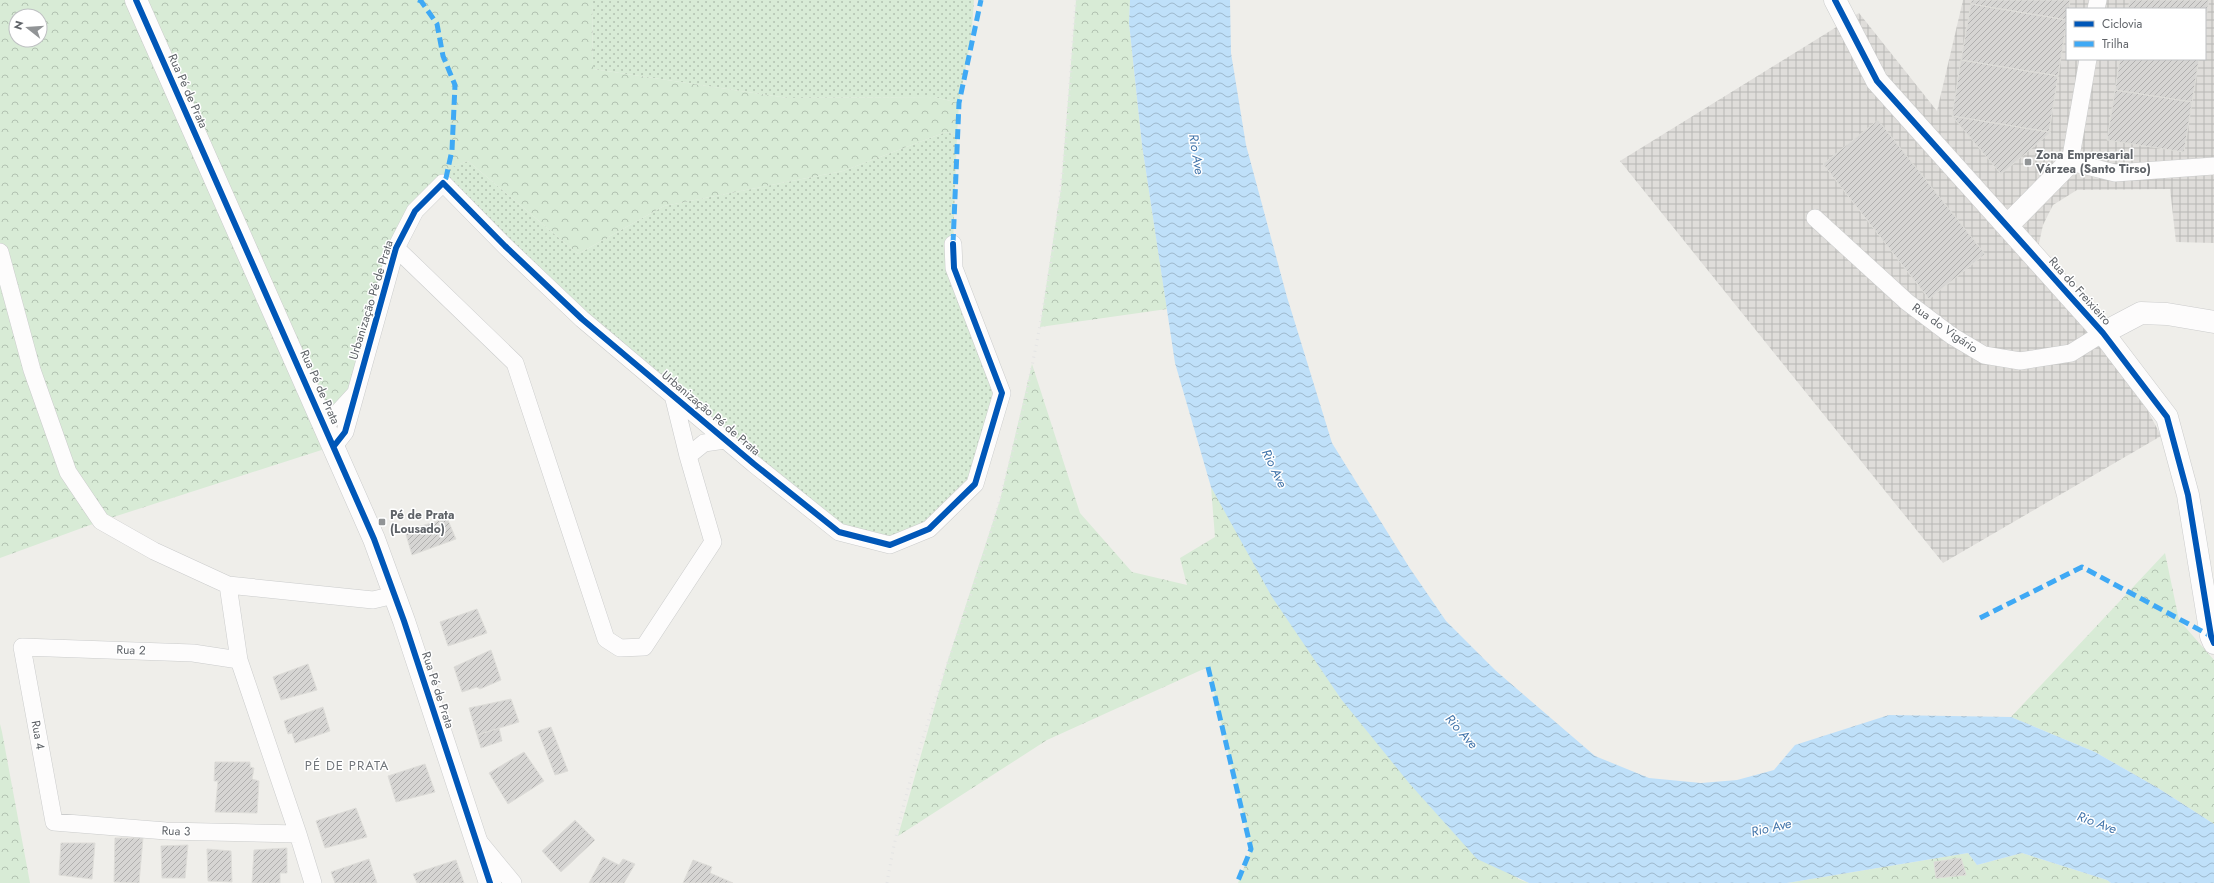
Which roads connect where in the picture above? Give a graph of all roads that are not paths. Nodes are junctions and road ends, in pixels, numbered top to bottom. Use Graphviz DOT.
graph roads {
  1 [pos="136,0"];
  2 [pos="1835,0"];
  3 [pos="2088,60"];
  4 [pos="2070,162"];
  5 [pos="2214,166"];
  6 [pos="1815,218"];
  7 [pos="2007,226"];
  8 [pos="953,244"];
  9 [pos="396,248"];
  10 [pos="0,252"];
  11 [pos="2214,322"];
  12 [pos="2103,333"];
  13 [pos="355,394"];
  14 [pos="673,395"];
  15 [pos="324,422"];
  16 [pos="725,440"];
  17 [pos="334,446"];
  18 [pos="688,456"];
  19 [pos="228,585"];
  20 [pos="394,595"];
  21 [pos="2213,638"];
  22 [pos="22,647"];
  23 [pos="239,660"];
  24 [pos="54,822"];
  25 [pos="298,834"];
  26 [pos="474,835"];
  27 [pos="313,883"];
  28 [pos="490,883"];
  29 [pos="513,883"];
  1 -- 15 [label="street, Rua Pé de Prata"];
  2 -- 7 [label="street, Rua do Freixieiro"];
  3 -- 4 [label="street"];
  4 -- 5 [label="street"];
  4 -- 7 [label="street"];
  6 -- 12 [label="street, Rua do Vigário"];
  7 -- 12 [label="street, Rua do Freixieiro"];
  8 -- 16 [label="street, Urbanização Pé de Prata"];
  9 -- 13 [label="street, Urbanização Pé de Prata"];
  9 -- 14 [label="street, Urbanização Pé de Prata"];
  9 -- 18 [label="street"];
  10 -- 19 [label="street"];
  11 -- 12 [label="street, Rua do Vigário"];
  12 -- 21 [label="street, Rua do Freixieiro"];
  13 -- 15 [label="street"];
  13 -- 17 [label="street, Urbanização Pé de Prata"];
  14 -- 16 [label="street, Urbanização Pé de Prata"];
  14 -- 18 [label="street"];
  15 -- 17 [label="street, Rua Pé de Prata"];
  16 -- 18 [label="street"];
  17 -- 20 [label="street, Rua Pé de Prata"];
  19 -- 20 [label="street"];
  19 -- 23 [label="street"];
  20 -- 26 [label="street, Rua Pé de Prata"];
  22 -- 23 [label="street, Rua 2"];
  22 -- 24 [label="street, Rua 4"];
  23 -- 25 [label="street"];
  24 -- 25 [label="street, Rua 3"];
  25 -- 27 [label="street"];
  26 -- 28 [label="street, Rua Pé de Prata"];
  26 -- 29 [label="street, Rua Pé de Prata"];
}
